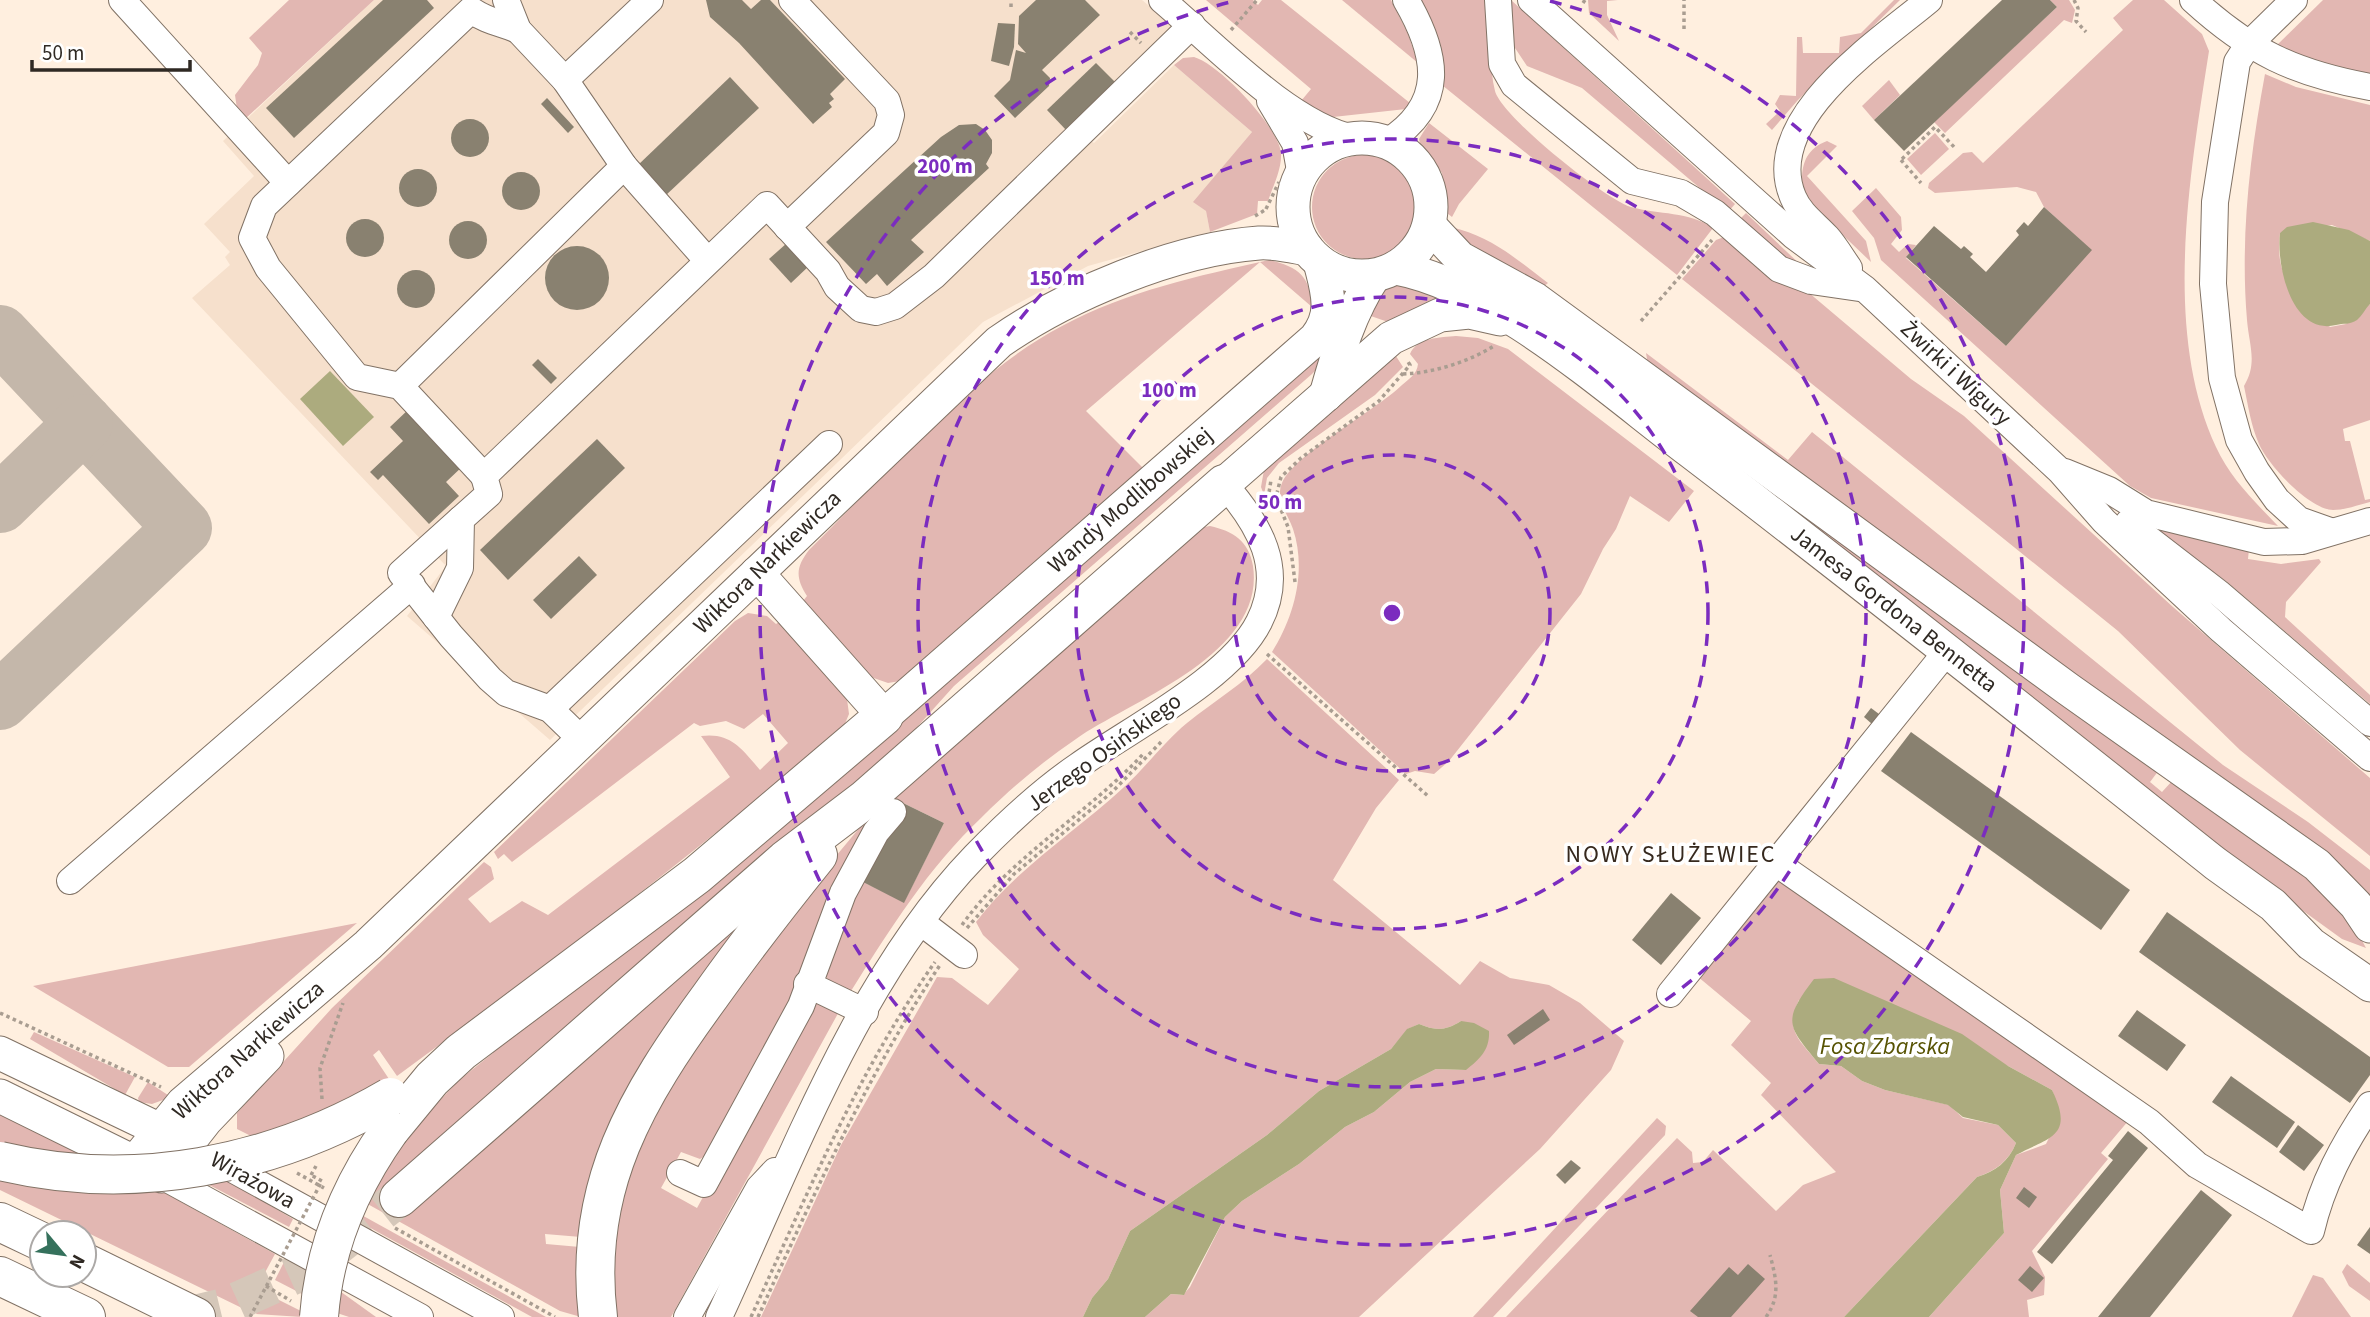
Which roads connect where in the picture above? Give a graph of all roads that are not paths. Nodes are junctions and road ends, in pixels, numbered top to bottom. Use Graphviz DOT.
graph roads {
  1 [pos="122,0"];
  2 [pos="506,0"];
  3 [pos="650,0"];
  4 [pos="792,0"];
  5 [pos="1162,0"];
  6 [pos="1406,0"];
  7 [pos="1497,0"];
  8 [pos="1531,0"];
  9 [pos="1929,0"];
  10 [pos="2193,0"];
  11 [pos="2294,0"];
  12 [pos="466,5"];
  13 [pos="1192,25"];
  14 [pos="518,30"];
  15 [pos="2248,45"];
  16 [pos="1255,79"];
  17 [pos="565,80"];
  18 [pos="2370,88"];
  19 [pos="1354,138"];
  20 [pos="1387,142"];
  21 [pos="624,166"];
  22 [pos="288,183"];
  23 [pos="1297,186"];
  24 [pos="1429,225"];
  25 [pos="787,227"];
  26 [pos="1212,250"];
  27 [pos="1313,256"];
  28 [pos="707,260"];
  29 [pos="1385,272"];
  30 [pos="1865,289"];
  31 [pos="1511,333"];
  32 [pos="400,386"];
  33 [pos="1326,395"];
  34 [pos="829,444"];
  35 [pos="2060,471"];
  36 [pos="484,476"];
  37 [pos="1224,484"];
  38 [pos="461,519"];
  39 [pos="2370,521"];
  40 [pos="2330,531"];
  41 [pos="757,573"];
  42 [pos="412,585"];
  43 [pos="436,617"];
  44 [pos="1948,650"];
  45 [pos="550,709"];
  46 [pos="884,716"];
  47 [pos="2370,723"];
  48 [pos="582,740"];
  49 [pos="2370,758"];
  50 [pos="878,806"];
  51 [pos="1776,863"];
  52 [pos="70,881"];
  53 [pos="922,923"];
  54 [pos="2370,926"];
  55 [pos="955,948"];
  56 [pos="807,984"];
  57 [pos="2370,985"];
  58 [pos="1670,994"];
  59 [pos="865,1012"];
  60 [pos="0,1053"];
  61 [pos="0,1096"];
  62 [pos="2370,1105"];
  63 [pos="390,1114"];
  64 [pos="173,1137"];
  65 [pos="786,1160"];
  66 [pos="0,1161"];
  67 [pos="148,1169"];
  68 [pos="680,1173"];
  69 [pos="399,1198"];
  70 [pos="0,1222"];
  71 [pos="28,1235"];
  72 [pos="98,1269"];
  73 [pos="0,1276"];
  74 [pos="308,1310"];
  75 [pos="86,1317"];
  76 [pos="196,1317"];
  77 [pos="420,1317"];
  78 [pos="501,1317"];
  79 [pos="598,1317"];
  80 [pos="687,1317"];
  81 [pos="719,1317"];
  1 -- 22 [label="street"];
  2 -- 14 [label="street"];
  3 -- 17 [label="street"];
  4 -- 25 [label="street"];
  5 -- 13 [label="street"];
  6 -- 20 [label="street"];
  7 -- 30 [label="street"];
  8 -- 30 [label="street, Żwirki i Wigury"];
  9 -- 30 [label="street"];
  10 -- 15 [label="street"];
  11 -- 15 [label="street"];
  12 -- 14 [label="street"];
  12 -- 22 [label="street"];
  13 -- 16 [label="street"];
  13 -- 25 [label="street"];
  14 -- 17 [label="street"];
  15 -- 18 [label="street"];
  15 -- 40 [label="street"];
  16 -- 19 [label="street"];
  16 -- 23 [label="street"];
  17 -- 21 [label="street"];
  19 -- 20 [label="main road"];
  19 -- 23 [label="main road"];
  20 -- 24 [label="main road"];
  21 -- 28 [label="street"];
  21 -- 32 [label="street"];
  22 -- 32 [label="street"];
  23 -- 26 [label="main road, Wiktora Narkiewicza"];
  23 -- 27 [label="main road"];
  24 -- 29 [label="main road"];
  24 -- 54 [label="main road, Jamesa Gordona Bennetta"];
  25 -- 28 [label="street"];
  26 -- 27 [label="main road, Wiktora Narkiewicza"];
  26 -- 41 [label="main road, Wiktora Narkiewicza"];
  27 -- 29 [label="main road"];
  27 -- 46 [label="main road, Wandy Modlibowskiej"];
  28 -- 36 [label="street"];
  29 -- 31 [label="main road, Jamesa Gordona Bennetta"];
  29 -- 33 [label="main road"];
  30 -- 35 [label="street, Żwirki i Wigury"];
  31 -- 33 [label="main road"];
  31 -- 44 [label="main road, Jamesa Gordona Bennetta"];
  32 -- 36 [label="street"];
  33 -- 37 [label="main road"];
  34 -- 45 [label="street"];
  35 -- 40 [label="street"];
  35 -- 47 [label="street"];
  35 -- 49 [label="street, Żwirki i Wigury"];
  36 -- 38 [label="street"];
  37 -- 50 [label="highway"];
  37 -- 53 [label="street, Jerzego Osińskiego"];
  38 -- 42 [label="street"];
  38 -- 43 [label="street"];
  39 -- 40 [label="street"];
  41 -- 46 [label="main road"];
  41 -- 48 [label="main road, Wiktora Narkiewicza"];
  42 -- 43 [label="street"];
  42 -- 52 [label="street"];
  43 -- 45 [label="street"];
  44 -- 51 [label="street"];
  44 -- 57 [label="main road, Jamesa Gordona Bennetta"];
  45 -- 48 [label="street"];
  46 -- 63 [label="highway"];
  48 -- 64 [label="main road, Wiktora Narkiewicza"];
  50 -- 56 [label="street"];
  50 -- 69 [label="highway"];
  50 -- 79 [label="highway"];
  51 -- 58 [label="street"];
  51 -- 62 [label="street"];
  53 -- 55 [label="street"];
  53 -- 59 [label="street, Jerzego Osińskiego"];
  56 -- 59 [label="street"];
  56 -- 68 [label="street"];
  59 -- 65 [label="street, Jerzego Osińskiego"];
  60 -- 64 [label="main road, Wirażowa"];
  61 -- 67 [label="main road, Wirażowa"];
  63 -- 66 [label="highway, bridge"];
  63 -- 74 [label="highway, bridge"];
  64 -- 67 [label="main road, Wiktora Narkiewicza"];
  64 -- 78 [label="street, Wirażowa"];
  65 -- 80 [label="street, Jerzego Osińskiego"];
  65 -- 81 [label="street, Jerzego Osińskiego"];
  67 -- 77 [label="street, Wirażowa"];
  70 -- 71 [label="highway"];
  72 -- 76 [label="highway"];
  73 -- 75 [label="highway"];
}
